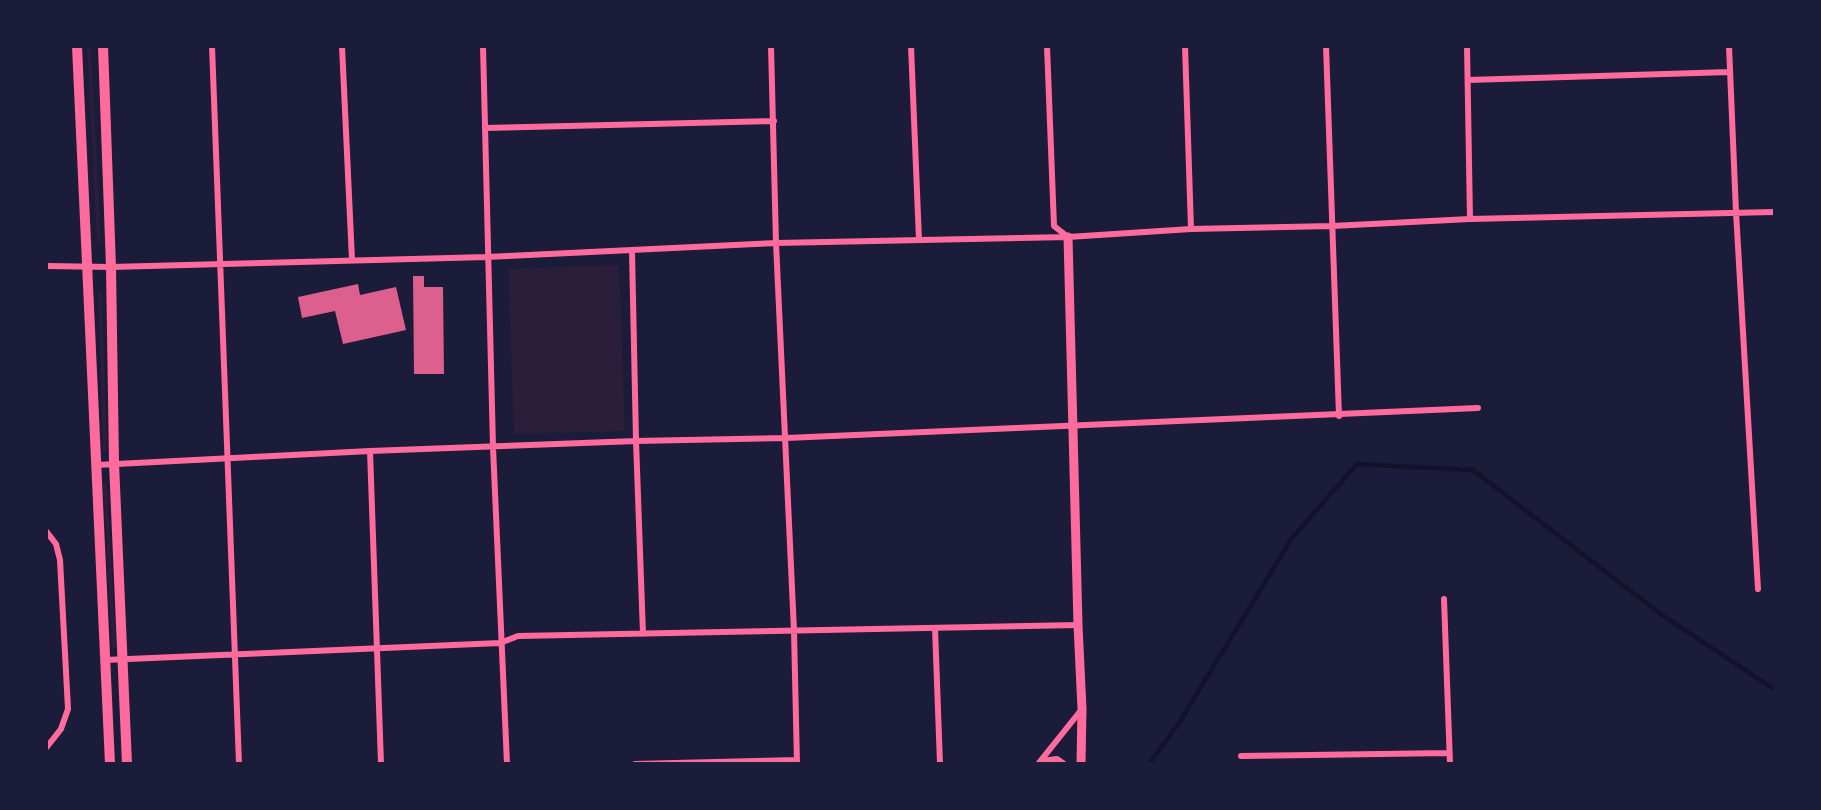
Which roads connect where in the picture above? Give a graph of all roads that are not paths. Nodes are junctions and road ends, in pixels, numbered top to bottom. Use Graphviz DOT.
graph roads {
  1 [pos="77,46"];
  2 [pos="102,46"];
  3 [pos="212,46"];
  4 [pos="342,46"];
  5 [pos="483,46"];
  6 [pos="771,46"];
  7 [pos="911,46"];
  8 [pos="1047,46"];
  9 [pos="1185,46"];
  10 [pos="1326,46"];
  11 [pos="1467,46"];
  12 [pos="1729,46"];
  13 [pos="1730,72"];
  14 [pos="1468,80"];
  15 [pos="774,121"];
  16 [pos="485,128"];
  17 [pos="1736,212"];
  18 [pos="1774,212"];
  19 [pos="1470,219"];
  20 [pos="1332,226"];
  21 [pos="1191,229"];
  22 [pos="1068,237"];
  23 [pos="919,240"];
  24 [pos="776,243"];
  25 [pos="633,251"];
  26 [pos="487,257"];
  27 [pos="352,260"];
  28 [pos="220,264"];
  29 [pos="46,266"];
  30 [pos="88,267"];
  31 [pos="111,267"];
  32 [pos="1478,408"];
  33 [pos="1339,416"];
  34 [pos="1072,424"];
  35 [pos="786,438"];
  36 [pos="636,441"];
  37 [pos="493,447"];
  38 [pos="370,451"];
  39 [pos="226,458"];
  40 [pos="114,463"];
  41 [pos="97,465"];
  42 [pos="46,531"];
  43 [pos="1758,589"];
  44 [pos="1444,599"];
  45 [pos="1078,625"];
  46 [pos="934,628"];
  47 [pos="794,631"];
  48 [pos="643,634"];
  49 [pos="500,643"];
  50 [pos="376,647"];
  51 [pos="234,654"];
  52 [pos="122,659"];
  53 [pos="105,660"];
  54 [pos="1082,709"];
  55 [pos="46,748"];
  56 [pos="1449,753"];
  57 [pos="1241,756"];
  58 [pos="796,762"];
  59 [pos="1040,762"];
  60 [pos="110,764"];
  61 [pos="127,764"];
  62 [pos="239,764"];
  63 [pos="381,764"];
  64 [pos="507,764"];
  65 [pos="635,764"];
  66 [pos="940,764"];
  67 [pos="1064,764"];
  68 [pos="1081,764"];
  69 [pos="1450,764"];
  1 -- 30 [label="main road"];
  2 -- 31 [label="main road"];
  3 -- 28 [label="street"];
  4 -- 27 [label="street"];
  5 -- 16 [label="street"];
  6 -- 15 [label="street"];
  7 -- 23 [label="street"];
  8 -- 22 [label="street"];
  9 -- 21 [label="street"];
  10 -- 20 [label="street"];
  11 -- 14 [label="street"];
  12 -- 13 [label="street"];
  13 -- 14 [label="street"];
  13 -- 17 [label="street"];
  14 -- 19 [label="street"];
  15 -- 16 [label="street"];
  15 -- 24 [label="street"];
  16 -- 26 [label="street"];
  17 -- 18 [label="street"];
  17 -- 19 [label="street"];
  17 -- 43 [label="street"];
  19 -- 20 [label="street"];
  20 -- 21 [label="street"];
  20 -- 33 [label="street"];
  21 -- 22 [label="street"];
  22 -- 23 [label="street"];
  22 -- 34 [label="street"];
  23 -- 24 [label="street"];
  24 -- 25 [label="street"];
  24 -- 35 [label="street"];
  25 -- 26 [label="street"];
  25 -- 36 [label="street"];
  26 -- 27 [label="street"];
  26 -- 37 [label="street"];
  27 -- 28 [label="street"];
  28 -- 31 [label="street"];
  28 -- 39 [label="street"];
  29 -- 30 [label="street"];
  30 -- 31 [label="street"];
  30 -- 41 [label="main road"];
  31 -- 40 [label="main road"];
  32 -- 33 [label="street"];
  33 -- 34 [label="street"];
  34 -- 35 [label="street"];
  34 -- 45 [label="street"];
  35 -- 36 [label="street"];
  35 -- 47 [label="street"];
  36 -- 37 [label="street"];
  36 -- 48 [label="street"];
  37 -- 38 [label="street"];
  37 -- 49 [label="street"];
  38 -- 39 [label="street"];
  38 -- 50 [label="street"];
  39 -- 40 [label="street"];
  39 -- 51 [label="street"];
  40 -- 41 [label="street"];
  40 -- 52 [label="main road"];
  41 -- 53 [label="main road"];
  42 -- 55 [label="street"];
  44 -- 56 [label="street"];
  45 -- 46 [label="street"];
  45 -- 54 [label="street"];
  46 -- 47 [label="street"];
  46 -- 66 [label="street"];
  47 -- 48 [label="street"];
  47 -- 58 [label="street"];
  48 -- 49 [label="street"];
  49 -- 50 [label="street"];
  49 -- 64 [label="street"];
  50 -- 51 [label="street"];
  50 -- 63 [label="street"];
  51 -- 52 [label="street"];
  51 -- 62 [label="street"];
  52 -- 53 [label="street"];
  52 -- 61 [label="main road"];
  53 -- 60 [label="main road"];
  54 -- 59 [label="street"];
  54 -- 68 [label="street"];
  56 -- 57 [label="street"];
  56 -- 69 [label="street"];
  58 -- 65 [label="street"];
  59 -- 67 [label="street"];
}
